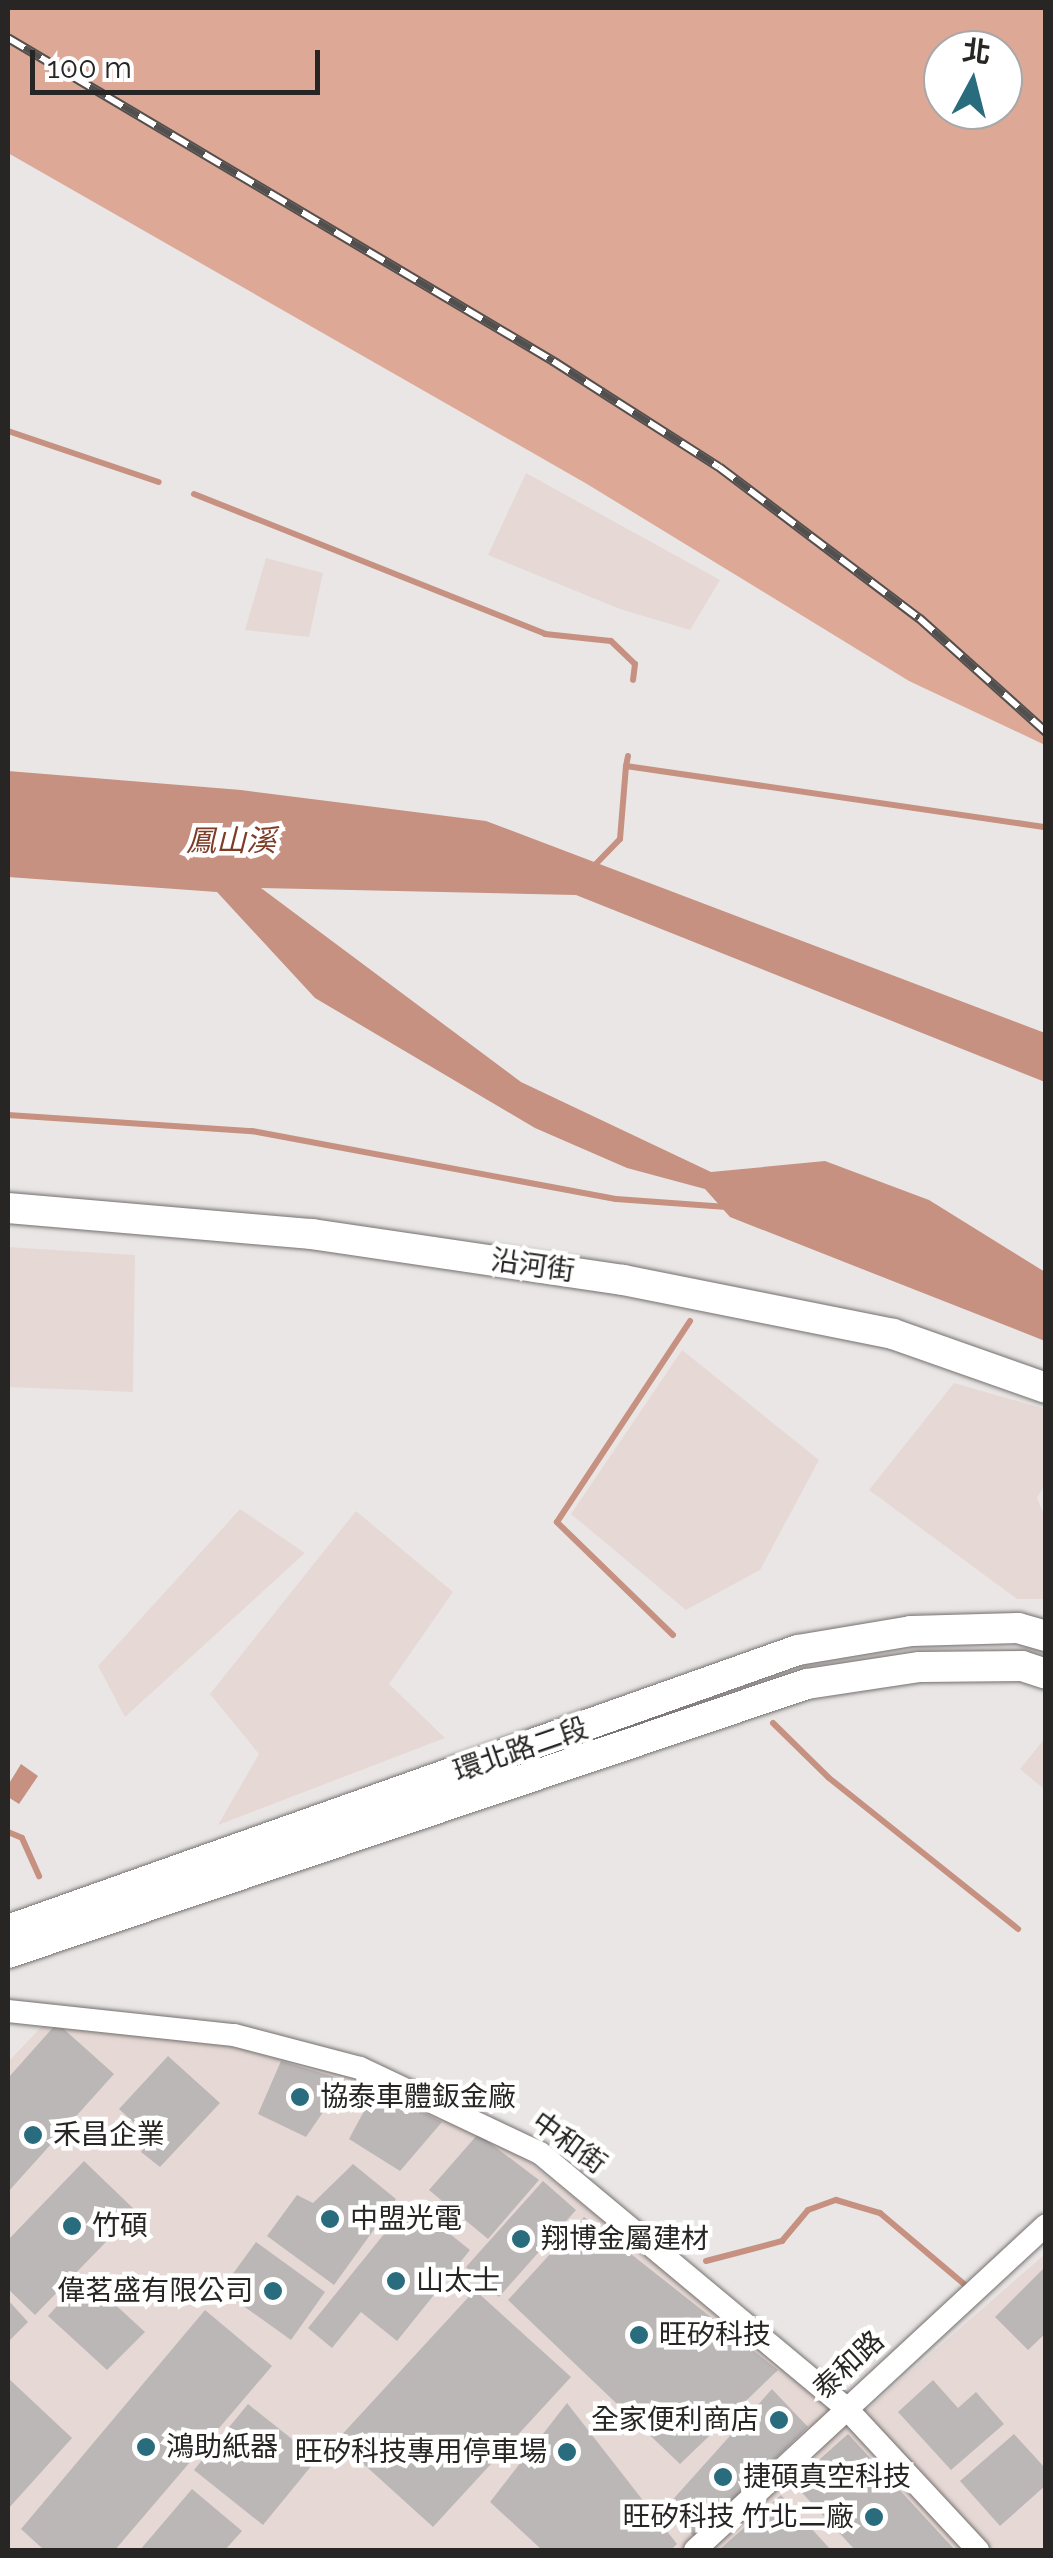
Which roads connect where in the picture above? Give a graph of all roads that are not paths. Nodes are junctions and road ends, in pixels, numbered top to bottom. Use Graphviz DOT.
graph roads {
  1 [pos="8,1208"];
  2 [pos="1046,1388"];
  3 [pos="1046,1636"];
  4 [pos="1046,1674"];
  5 [pos="8,1930"];
  6 [pos="8,1954"];
  7 [pos="8,2012"];
  8 [pos="1046,2225"];
  9 [pos="846,2408"];
  10 [pos="695,2550"];
  11 [pos="978,2550"];
  1 -- 2 [label="street, 沿河街"];
  3 -- 5 [label="street, 環北路二段"];
  4 -- 6 [label="street, 環北路二段"];
  7 -- 9 [label="street, 中和街"];
  8 -- 9 [label="street, 泰和路"];
  9 -- 10 [label="street, 泰和路"];
  9 -- 11 [label="street, 中和街"];
}
